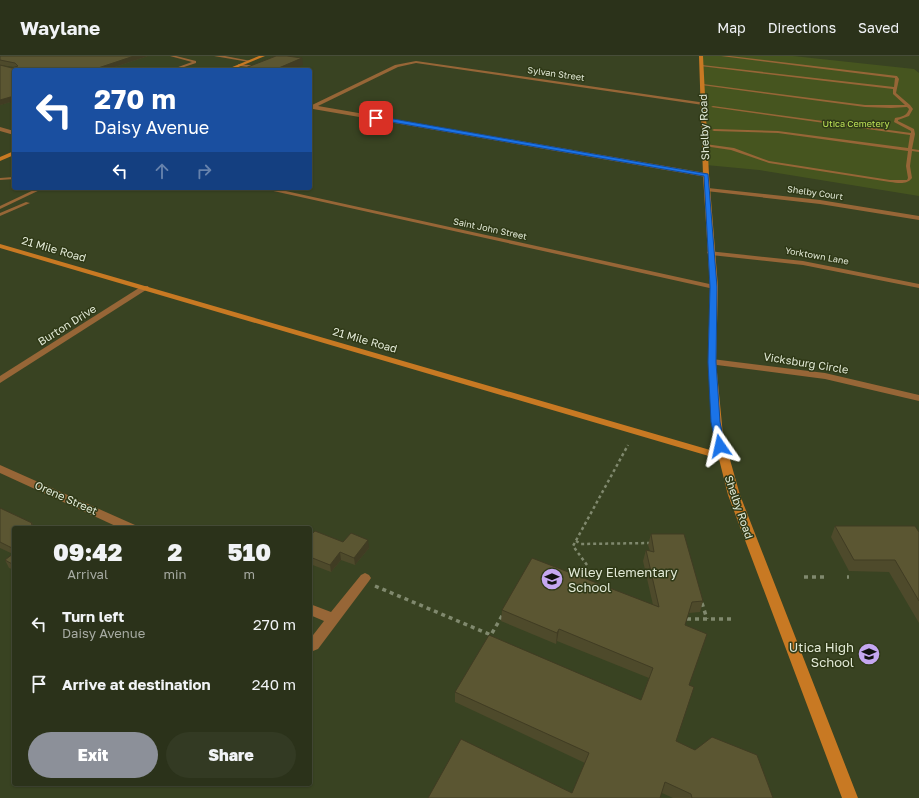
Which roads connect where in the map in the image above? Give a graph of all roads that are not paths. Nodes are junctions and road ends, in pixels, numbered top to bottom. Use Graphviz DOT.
graph roads {
  1 [pos="172,56"];
  2 [pos="216,56"];
  3 [pos="263,56"];
  4 [pos="701,56"];
  5 [pos="723,56"];
  6 [pos="225,57"];
  7 [pos="250,61"];
  8 [pos="239,65"];
  9 [pos="702,66"];
  10 [pos="180,67"];
  11 [pos="262,67"];
  12 [pos="186,68"];
  13 [pos="232,68"];
  14 [pos="703,85"];
  15 [pos="895,88"];
  16 [pos="703,103"];
  17 [pos="909,106"];
  18 [pos="713,107"];
  19 [pos="312,108"];
  20 [pos="0,129"];
  21 [pos="714,130"];
  22 [pos="12,131"];
  23 [pos="913,134"];
  24 [pos="705,145"];
  25 [pos="911,150"];
  26 [pos="919,152"];
  27 [pos="12,155"];
  28 [pos="0,159"];
  29 [pos="706,175"];
  30 [pos="12,178"];
  31 [pos="0,179"];
  32 [pos="38,190"];
  33 [pos="272,190"];
  34 [pos="708,190"];
  35 [pos="28,203"];
  36 [pos="0,208"];
  37 [pos="0,215"];
  38 [pos="919,218"];
  39 [pos="0,246"];
  40 [pos="711,253"];
  41 [pos="919,286"];
  42 [pos="714,287"];
  43 [pos="145,288"];
  44 [pos="712,362"];
  45 [pos="0,379"];
  46 [pos="919,398"];
  47 [pos="723,458"];
  48 [pos="0,469"];
  49 [pos="127,526"];
  50 [pos="370,582"];
  51 [pos="312,610"];
  52 [pos="333,619"];
  53 [pos="313,644"];
  54 [pos="850,798"];
  1 -- 10 [label="lane"];
  2 -- 6 [label="street"];
  3 -- 7 [label="street"];
  4 -- 9 [label="street, Shelby Road"];
  5 -- 15 [label="lane"];
  6 -- 7 [label="street"];
  7 -- 8 [label="street"];
  8 -- 11 [label="lane"];
  8 -- 13 [label="street"];
  9 -- 14 [label="street, Shelby Road"];
  9 -- 15 [label="lane"];
  10 -- 12 [label="lane"];
  14 -- 16 [label="street, Shelby Road"];
  14 -- 17 [label="lane"];
  15 -- 17 [label="lane"];
  16 -- 19 [label="street, Sylvan Street"];
  16 -- 24 [label="street, Shelby Road"];
  17 -- 23 [label="lane"];
  18 -- 23 [label="lane"];
  19 -- 29 [label="street"];
  20 -- 22 [label="street"];
  21 -- 25 [label="lane"];
  23 -- 25 [label="lane"];
  24 -- 25 [label="lane"];
  24 -- 29 [label="street, Shelby Road"];
  25 -- 26 [label="lane"];
  27 -- 28 [label="street"];
  29 -- 34 [label="street, Shelby Road"];
  30 -- 31 [label="lane"];
  32 -- 36 [label="lane"];
  33 -- 42 [label="street, Saint John Street"];
  34 -- 38 [label="street, Shelby Court"];
  34 -- 40 [label="street, Shelby Road"];
  35 -- 37 [label="lane"];
  39 -- 43 [label="street, 21 Mile Road"];
  40 -- 41 [label="street, Yorktown Lane"];
  40 -- 42 [label="street, Shelby Road"];
  42 -- 44 [label="street, Shelby Road"];
  43 -- 45 [label="street, Burton Drive"];
  43 -- 47 [label="street, 21 Mile Road"];
  44 -- 46 [label="street, Vicksburg Circle"];
  44 -- 47 [label="street, Shelby Road"];
  47 -- 54 [label="street, Shelby Road"];
  48 -- 49 [label="street, Orene Street"];
  50 -- 52 [label="street"];
  51 -- 52 [label="street"];
  52 -- 53 [label="street"];
}
